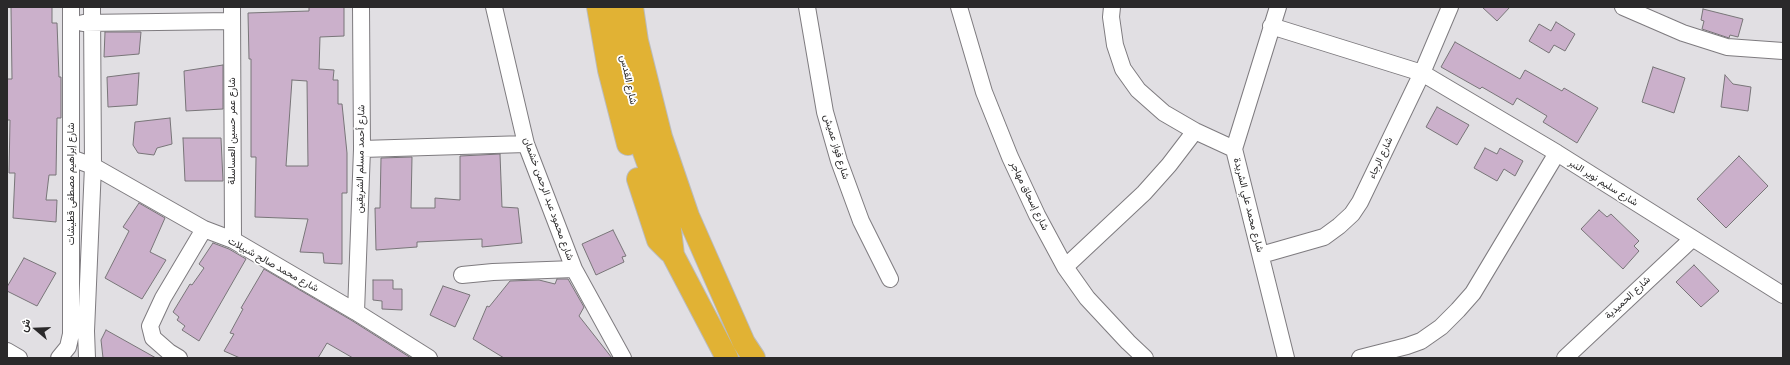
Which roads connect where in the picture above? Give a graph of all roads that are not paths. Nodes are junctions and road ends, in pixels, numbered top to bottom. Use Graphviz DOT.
graph roads {
  1 [pos="71,7"];
  2 [pos="361,7"];
  3 [pos="494,7"];
  4 [pos="598,7"];
  5 [pos="614,7"];
  6 [pos="632,7"];
  7 [pos="807,7"];
  8 [pos="959,7"];
  9 [pos="1112,7"];
  10 [pos="1278,7"];
  11 [pos="1450,7"];
  12 [pos="1623,7"];
  13 [pos="1653,12"];
  14 [pos="232,14"];
  15 [pos="92,15"];
  16 [pos="71,23"];
  17 [pos="1271,26"];
  18 [pos="1783,50"];
  19 [pos="1422,73"];
  20 [pos="1195,131"];
  21 [pos="526,144"];
  22 [pos="362,149"];
  23 [pos="1234,149"];
  24 [pos="1557,154"];
  25 [pos="71,158"];
  26 [pos="93,166"];
  27 [pos="204,229"];
  28 [pos="1692,239"];
  29 [pos="233,240"];
  30 [pos="673,254"];
  31 [pos="1261,255"];
  32 [pos="1065,267"];
  33 [pos="574,269"];
  34 [pos="462,275"];
  35 [pos="890,279"];
  36 [pos="1783,295"];
  37 [pos="356,312"];
  38 [pos="7,351"];
  39 [pos="19,358"];
  40 [pos="59,358"];
  41 [pos="87,358"];
  42 [pos="179,358"];
  43 [pos="429,358"];
  44 [pos="624,358"];
  45 [pos="727,358"];
  46 [pos="754,358"];
  47 [pos="1145,358"];
  48 [pos="1286,358"];
  49 [pos="1360,358"];
  50 [pos="1565,358"];
  1 -- 16 [label="street, شارع إبراهيم مصطفى قطيشات"];
  2 -- 22 [label="street, شارع أحمد مسلم الشريقين"];
  3 -- 21 [label="street, شارع محمود عبد الرحمن خشمان"];
  4 -- 30 [label="highway"];
  5 -- 30 [label="highway, شارع القدس"];
  6 -- 46 [label="highway, شارع القدس"];
  7 -- 35 [label="street, شارع فواز عميش"];
  8 -- 32 [label="street, شارع إسحاق مهاجر"];
  9 -- 20 [label="street"];
  10 -- 17 [label="street, شارع محمد علي الشريدة"];
  11 -- 19 [label="street, شارع الرجاء"];
  12 -- 13 [label="street"];
  13 -- 18 [label="street"];
  14 -- 15 [label="street, شارع عمر حسين العساسلة"];
  14 -- 29 [label="street, شارع عمر حسين العساسلة"];
  15 -- 16 [label="street, شارع عمر حسين العساسلة"];
  15 -- 26 [label="street, شارع إبراهيم مصطفى قطيشات"];
  16 -- 25 [label="street, شارع إبراهيم مصطفى قطيشات"];
  17 -- 19 [label="street, شارع سليم نوير النبر"];
  17 -- 23 [label="street, شارع محمد علي الشريدة"];
  19 -- 24 [label="street, شارع سليم نوير النبر"];
  19 -- 31 [label="street, شارع الرجاء"];
  20 -- 23 [label="street"];
  20 -- 32 [label="street"];
  21 -- 22 [label="street"];
  21 -- 33 [label="street, شارع محمود عبد الرحمن خشمان"];
  22 -- 37 [label="street, شارع أحمد مسلم الشريقين"];
  23 -- 31 [label="street, شارع محمد علي الشريدة"];
  24 -- 28 [label="street, شارع سليم نوير النبر"];
  24 -- 49 [label="street"];
  25 -- 26 [label="street, شارع محمد صالح شبيلات"];
  25 -- 40 [label="street, شارع إبراهيم مصطفى قطيشات"];
  26 -- 27 [label="street, شارع محمد صالح شبيلات"];
  26 -- 41 [label="street, شارع إبراهيم مصطفى قطيشات"];
  27 -- 29 [label="street, شارع محمد صالح شبيلات"];
  27 -- 42 [label="street"];
  28 -- 36 [label="street, شارع سليم نوير النبر"];
  28 -- 50 [label="street, شارع الحميدية"];
  29 -- 37 [label="street, شارع محمد صالح شبيلات"];
  30 -- 45 [label="highway"];
  31 -- 48 [label="street, شارع محمد علي الشريدة"];
  32 -- 47 [label="street, شارع إسحاق مهاجر"];
  33 -- 34 [label="street"];
  33 -- 44 [label="street, شارع محمود عبد الرحمن خشمان"];
  37 -- 43 [label="street, شارع محمد صالح شبيلات"];
  38 -- 39 [label="street"];
}
